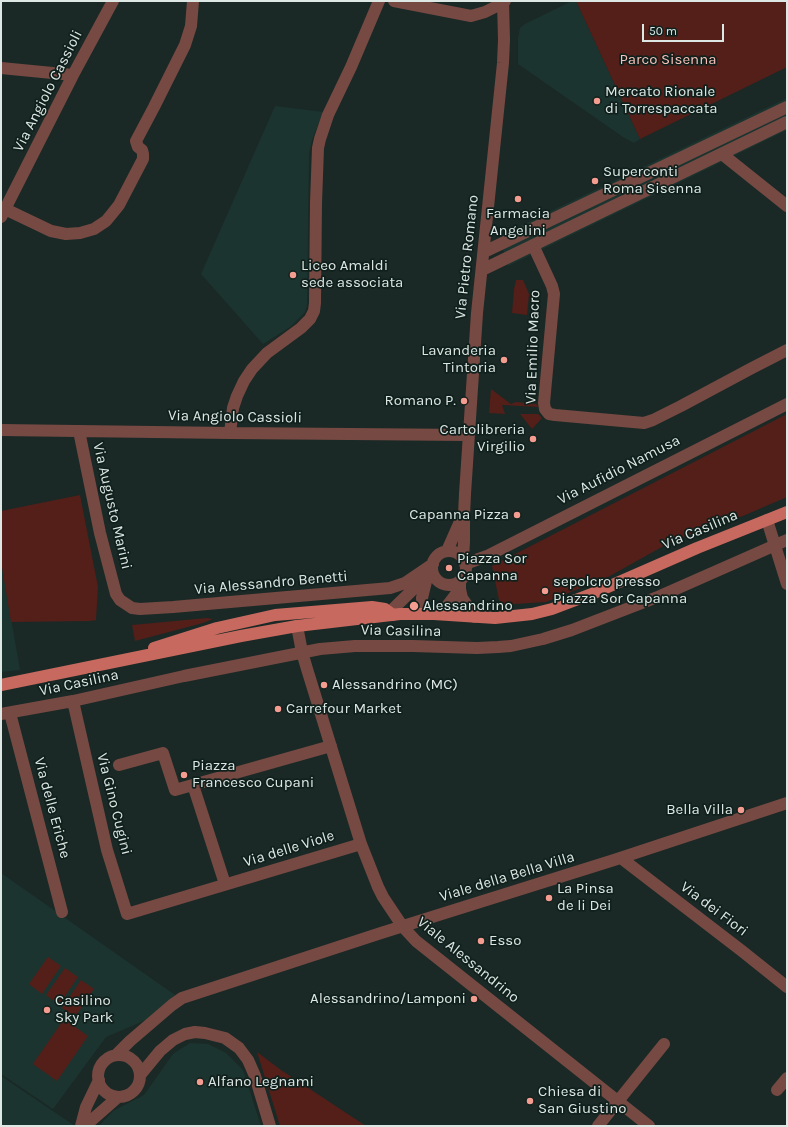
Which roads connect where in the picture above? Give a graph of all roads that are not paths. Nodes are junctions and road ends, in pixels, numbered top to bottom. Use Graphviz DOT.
graph roads {
  1 [pos="113,1"];
  2 [pos="193,1"];
  3 [pos="379,1"];
  4 [pos="394,1"];
  5 [pos="503,2"];
  6 [pos="1,68"];
  7 [pos="73,75"];
  8 [pos="787,107"];
  9 [pos="787,122"];
  10 [pos="722,154"];
  11 [pos="787,206"];
  12 [pos="3,213"];
  13 [pos="533,245"];
  14 [pos="484,252"];
  15 [pos="482,270"];
  16 [pos="787,350"];
  17 [pos="787,404"];
  18 [pos="1,430"];
  19 [pos="79,431"];
  20 [pos="230,433"];
  21 [pos="469,435"];
  22 [pos="787,512"];
  23 [pos="464,514"];
  24 [pos="767,520"];
  25 [pos="787,540"];
  26 [pos="775,546"];
  27 [pos="447,551"];
  28 [pos="464,561"];
  29 [pos="431,570"];
  30 [pos="787,584"];
  31 [pos="460,585"];
  32 [pos="115,588"];
  33 [pos="423,614"];
  34 [pos="441,614"];
  35 [pos="393,615"];
  36 [pos="475,617"];
  37 [pos="297,626"];
  38 [pos="302,652"];
  39 [pos="128,660"];
  40 [pos="1,685"];
  41 [pos="73,701"];
  42 [pos="6,713"];
  43 [pos="331,746"];
  44 [pos="119,765"];
  45 [pos="193,785"];
  46 [pos="787,803"];
  47 [pos="361,844"];
  48 [pos="621,858"];
  49 [pos="226,884"];
  50 [pos="62,912"];
  51 [pos="127,914"];
  52 [pos="403,927"];
  53 [pos="787,987"];
  54 [pos="664,1044"];
  55 [pos="116,1055"];
  56 [pos="141,1074"];
  57 [pos="787,1078"];
  58 [pos="99,1080"];
  59 [pos="777,1090"];
  60 [pos="118,1097"];
  61 [pos="618,1102"];
  62 [pos="81,1126"];
  63 [pos="85,1126"];
  64 [pos="270,1126"];
  65 [pos="598,1126"];
  66 [pos="649,1126"];
  1 -- 7 [label="street, Via Angiolo Cassioli"];
  2 -- 12 [label="street"];
  3 -- 20 [label="street"];
  4 -- 5 [label="street"];
  5 -- 14 [label="street, Via Pietro Romano"];
  6 -- 7 [label="street"];
  7 -- 12 [label="street, Via Angiolo Cassioli"];
  8 -- 14 [label="street"];
  9 -- 10 [label="street"];
  10 -- 11 [label="street"];
  10 -- 13 [label="street"];
  13 -- 15 [label="street"];
  13 -- 16 [label="street, Via Emilio Macro"];
  14 -- 15 [label="street, Via Pietro Romano"];
  15 -- 21 [label="street, Via Pietro Romano"];
  17 -- 28 [label="street, Via Aufidio Namusa"];
  18 -- 19 [label="street, Via Angiolo Cassioli"];
  19 -- 20 [label="street, Via Angiolo Cassioli"];
  19 -- 32 [label="street, Via Augusto Marini"];
  20 -- 21 [label="street, Via Angiolo Cassioli"];
  21 -- 23 [label="street, Via Pietro Romano"];
  22 -- 24 [label="main road, Via Casilina"];
  23 -- 27 [label="street, Via Pietro Romano"];
  23 -- 28 [label="street, Via Pietro Romano"];
  24 -- 26 [label="street"];
  24 -- 36 [label="main road, Via Casilina"];
  25 -- 26 [label="street, Via Casilina"];
  26 -- 30 [label="street"];
  26 -- 38 [label="street, Via Casilina"];
  27 -- 28 [label="street"];
  27 -- 29 [label="street"];
  28 -- 31 [label="street"];
  29 -- 31 [label="street"];
  29 -- 32 [label="street, Via Alessandro Benetti"];
  29 -- 33 [label="street"];
  29 -- 35 [label="street"];
  31 -- 34 [label="street"];
  31 -- 36 [label="street"];
  33 -- 34 [label="main road, Via Casilina"];
  33 -- 35 [label="main road, Via Casilina"];
  34 -- 36 [label="main road, Via Casilina"];
  35 -- 37 [label="main road, Via Casilina"];
  35 -- 39 [label="main road, Via Casilina"];
  37 -- 38 [label="street, Viale Alessandrino"];
  37 -- 39 [label="main road, Via Casilina"];
  38 -- 41 [label="street, Via Casilina"];
  38 -- 43 [label="street, Viale Alessandrino"];
  39 -- 40 [label="main road, Via Casilina"];
  41 -- 42 [label="street, Via Casilina"];
  41 -- 51 [label="street, Via Gino Cugini"];
  42 -- 50 [label="street, Via delle Eriche"];
  43 -- 45 [label="street"];
  43 -- 47 [label="street, Viale Alessandrino"];
  44 -- 45 [label="street"];
  45 -- 49 [label="street"];
  46 -- 48 [label="street, Viale della Bella Villa"];
  47 -- 49 [label="street, Via delle Viole"];
  47 -- 52 [label="street, Viale Alessandrino"];
  48 -- 52 [label="street, Viale della Bella Villa"];
  48 -- 53 [label="street, Via dei Fiori"];
  49 -- 51 [label="street, Via delle Viole"];
  52 -- 55 [label="street, Viale della Bella Villa"];
  52 -- 61 [label="street, Viale Alessandrino"];
  54 -- 61 [label="street"];
  55 -- 56 [label="street"];
  55 -- 58 [label="street, Viale della Bella Villa"];
  56 -- 60 [label="street"];
  56 -- 64 [label="street"];
  57 -- 59 [label="street"];
  58 -- 60 [label="street"];
  58 -- 62 [label="street, Viale della Bella Villa"];
  60 -- 63 [label="street"];
  61 -- 65 [label="street"];
  61 -- 66 [label="street, Viale Alessandrino"];
}
